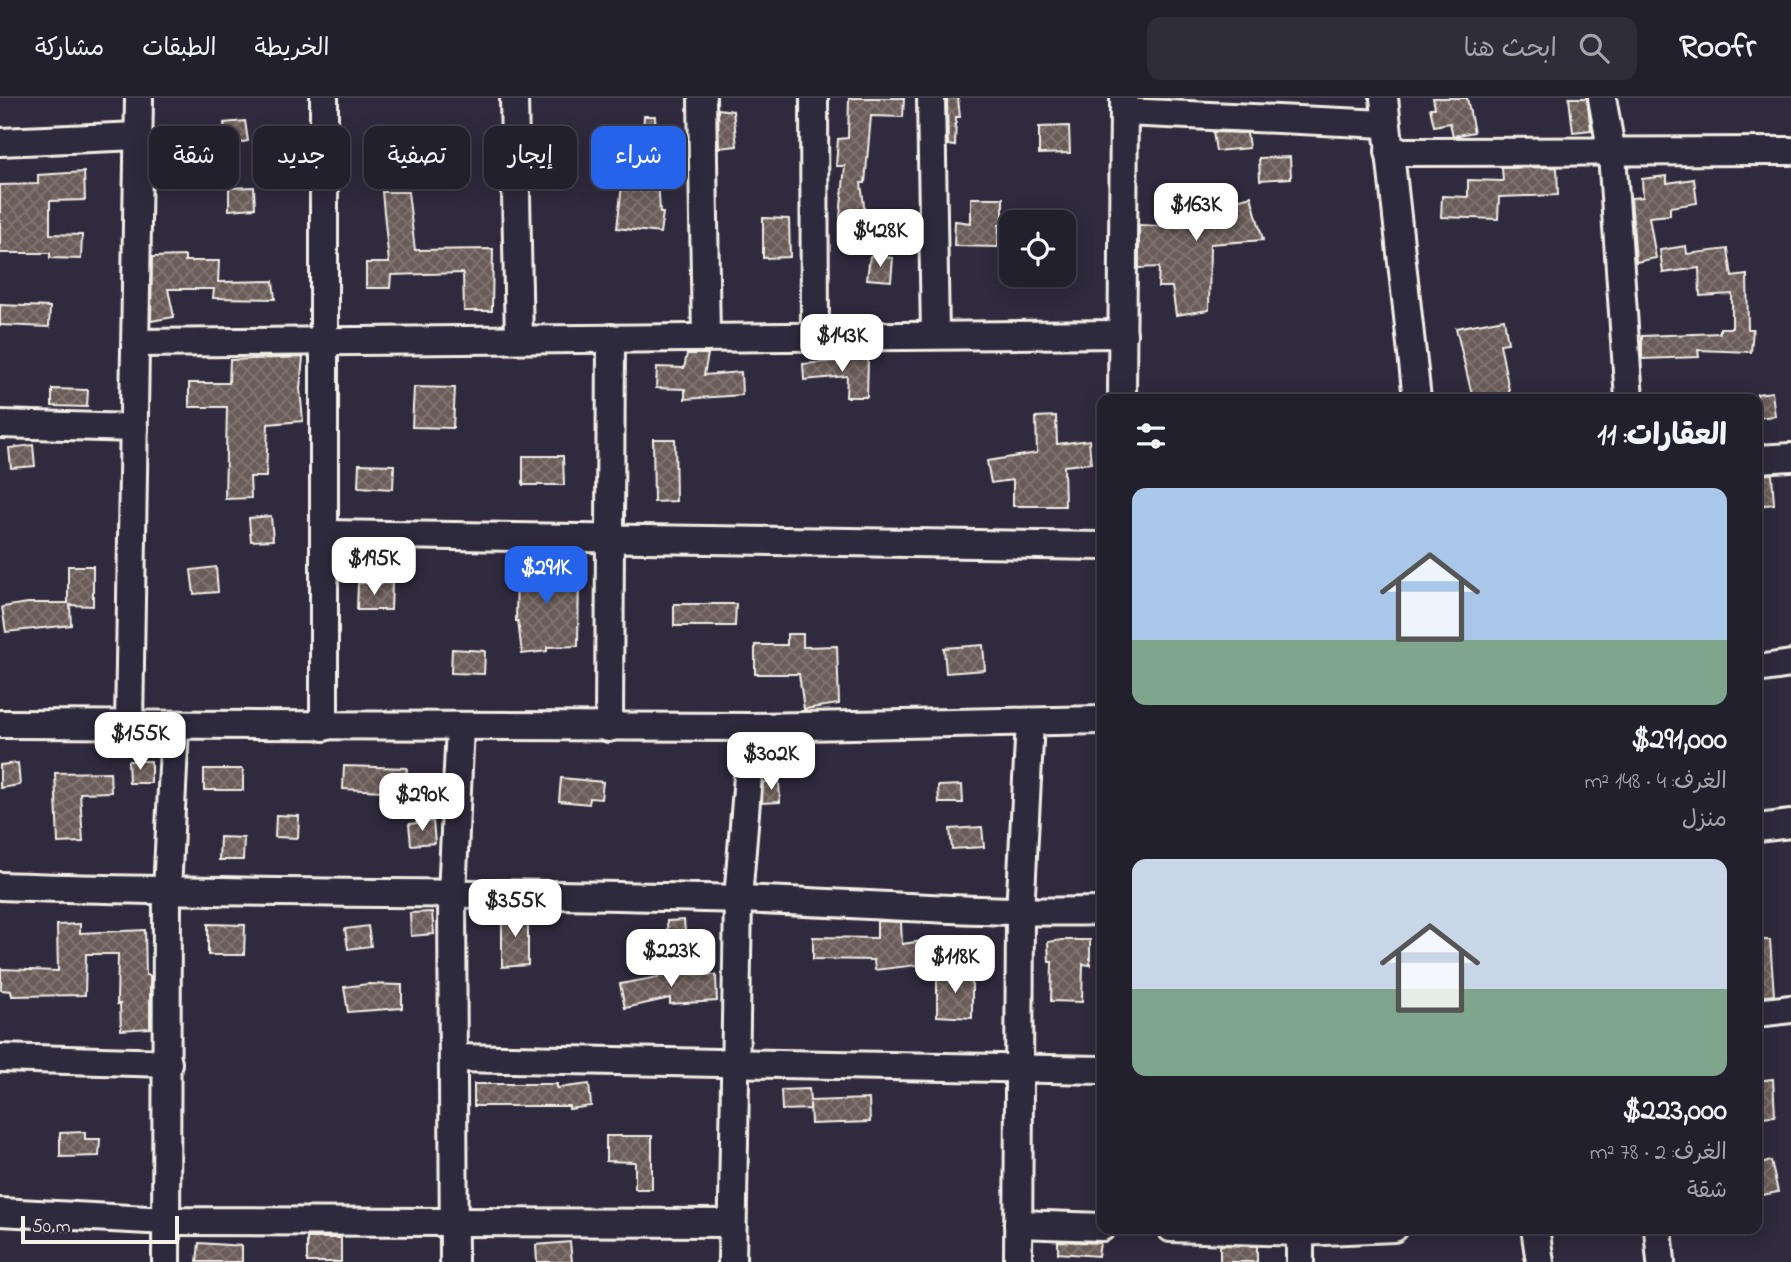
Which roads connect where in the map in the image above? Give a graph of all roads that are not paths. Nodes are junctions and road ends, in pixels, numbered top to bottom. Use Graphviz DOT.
graph roads {
  1 [pos="139,98"];
  2 [pos="324,98"];
  3 [pos="514,98"];
  4 [pos="702,98"];
  5 [pos="814,98"];
  6 [pos="931,98"];
  7 [pos="1602,98"];
  8 [pos="1124,105"];
  9 [pos="1384,111"];
  10 [pos="138,136"];
  11 [pos="0,142"];
  12 [pos="1791,151"];
  13 [pos="1389,152"];
  14 [pos="1612,154"];
  15 [pos="1123,334"];
  16 [pos="936,335"];
  17 [pos="815,336"];
  18 [pos="611,338"];
  19 [pos="706,338"];
  20 [pos="519,339"];
  21 [pos="327,341"];
  22 [pos="136,343"];
  23 [pos="1122,394"];
  24 [pos="1416,394"];
  25 [pos="1629,394"];
  26 [pos="0,424"];
  27 [pos="134,428"];
  28 [pos="1791,457"];
  29 [pos="1762,459"];
  30 [pos="326,534"];
  31 [pos="610,538"];
  32 [pos="1097,546"];
  33 [pos="1791,664"];
  34 [pos="1762,668"];
  35 [pos="1097,720"];
  36 [pos="1030,722"];
  37 [pos="0,724"];
  38 [pos="129,726"];
  39 [pos="175,726"];
  40 [pos="324,727"];
  41 [pos="460,727"];
  42 [pos="609,727"];
  43 [pos="752,727"];
  44 [pos="1791,824"];
  45 [pos="1762,827"];
  46 [pos="0,886"];
  47 [pos="166,892"];
  48 [pos="452,894"];
  49 [pos="738,899"];
  50 [pos="1097,911"];
  51 [pos="1020,913"];
  52 [pos="1791,1009"];
  53 [pos="1762,1012"];
  54 [pos="0,1058"];
  55 [pos="454,1058"];
  56 [pos="168,1063"];
  57 [pos="733,1063"];
  58 [pos="1017,1069"];
  59 [pos="1097,1070"];
  60 [pos="0,1212"];
  61 [pos="167,1221"];
  62 [pos="455,1223"];
  63 [pos="732,1223"];
  64 [pos="1018,1224"];
  65 [pos="1097,1227"];
  66 [pos="1300,1234"];
  67 [pos="1536,1234"];
  68 [pos="1659,1234"];
  69 [pos="166,1262"];
  70 [pos="454,1262"];
  71 [pos="732,1262"];
  72 [pos="1017,1262"];
  73 [pos="1300,1262"];
  74 [pos="1540,1262"];
  75 [pos="1661,1262"];
  1 -- 10 [label="street"];
  2 -- 21 [label="street"];
  3 -- 20 [label="street"];
  4 -- 19 [label="street"];
  5 -- 17 [label="street"];
  6 -- 16 [label="street"];
  7 -- 14 [label="street"];
  8 -- 9 [label="street"];
  8 -- 15 [label="street"];
  9 -- 13 [label="street"];
  10 -- 11 [label="street"];
  10 -- 22 [label="street"];
  12 -- 14 [label="street"];
  13 -- 14 [label="street"];
  13 -- 24 [label="street"];
  14 -- 25 [label="street"];
  15 -- 16 [label="street"];
  15 -- 23 [label="street"];
  16 -- 17 [label="street"];
  17 -- 19 [label="street"];
  18 -- 19 [label="street"];
  18 -- 20 [label="street"];
  18 -- 31 [label="street"];
  20 -- 21 [label="street"];
  21 -- 22 [label="street"];
  21 -- 30 [label="street"];
  22 -- 27 [label="street"];
  26 -- 27 [label="street"];
  27 -- 38 [label="street"];
  28 -- 29 [label="street"];
  30 -- 31 [label="street"];
  30 -- 40 [label="street"];
  31 -- 32 [label="street"];
  31 -- 42 [label="street"];
  33 -- 34 [label="street"];
  35 -- 36 [label="street"];
  36 -- 43 [label="street"];
  36 -- 51 [label="street"];
  37 -- 38 [label="street"];
  38 -- 39 [label="street"];
  39 -- 40 [label="street"];
  39 -- 47 [label="street"];
  40 -- 41 [label="street"];
  41 -- 42 [label="street"];
  41 -- 48 [label="street"];
  42 -- 43 [label="street"];
  43 -- 49 [label="street"];
  44 -- 45 [label="street"];
  46 -- 47 [label="street"];
  47 -- 48 [label="street"];
  47 -- 56 [label="street"];
  48 -- 49 [label="street"];
  48 -- 55 [label="street"];
  49 -- 51 [label="street"];
  49 -- 57 [label="street"];
  50 -- 51 [label="street"];
  51 -- 58 [label="street"];
  52 -- 53 [label="street"];
  54 -- 56 [label="street"];
  55 -- 57 [label="street"];
  55 -- 62 [label="street"];
  56 -- 61 [label="street"];
  57 -- 58 [label="street"];
  57 -- 63 [label="street"];
  58 -- 59 [label="street"];
  58 -- 64 [label="street"];
  60 -- 61 [label="street"];
  61 -- 62 [label="street"];
  61 -- 69 [label="street"];
  62 -- 63 [label="street"];
  62 -- 70 [label="street"];
  63 -- 71 [label="street"];
  64 -- 65 [label="street"];
  64 -- 72 [label="street"];
  66 -- 73 [label="street"];
  67 -- 74 [label="street"];
  68 -- 75 [label="street"];
}
